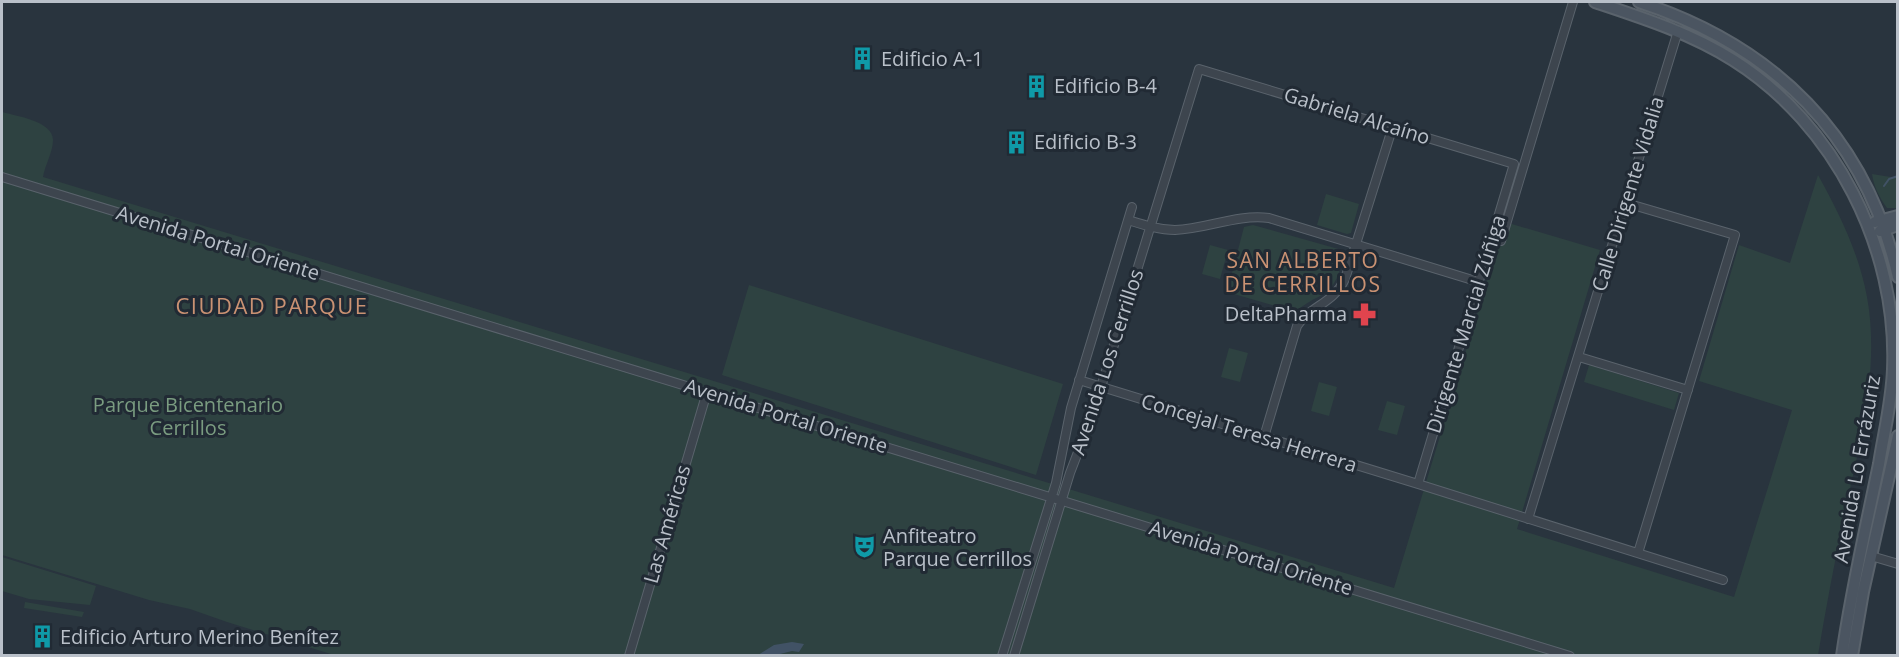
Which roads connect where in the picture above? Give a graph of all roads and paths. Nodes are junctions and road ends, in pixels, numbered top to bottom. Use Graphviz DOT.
graph roads {
  1 [pos="1573,2"];
  2 [pos="1596,2"];
  3 [pos="1639,2"];
  4 [pos="1678,31"];
  5 [pos="1199,69"];
  6 [pos="1393,126"];
  7 [pos="1514,164"];
  8 [pos="2,177"];
  9 [pos="1626,203"];
  10 [pos="1875,204"];
  11 [pos="1132,207"];
  12 [pos="1898,216"];
  13 [pos="1128,220"];
  14 [pos="1883,224"];
  15 [pos="1898,225"];
  16 [pos="1150,227"];
  17 [pos="1869,230"];
  18 [pos="1501,241"];
  19 [pos="1356,245"];
  20 [pos="1898,277"];
  21 [pos="1479,282"];
  22 [pos="1579,357"];
  23 [pos="1079,380"];
  24 [pos="1101,388"];
  25 [pos="1688,390"];
  26 [pos="706,392"];
  27 [pos="1898,436"];
  28 [pos="1264,437"];
  29 [pos="1419,484"];
  30 [pos="1051,498"];
  31 [pos="1062,501"];
  32 [pos="1528,519"];
  33 [pos="1638,553"];
  34 [pos="1871,556"];
  35 [pos="1898,564"];
  36 [pos="1723,580"];
  37 [pos="629,656"];
  38 [pos="1002,656"];
  39 [pos="1014,656"];
  40 [pos="1570,656"];
  41 [pos="1842,656"];
  42 [pos="1852,656"];
  1 -- 18 [label="street"];
  2 -- 4 [label="main road, Avenida Lo Errázuriz"];
  3 -- 10 [label="main road"];
  4 -- 9 [label="street, Calle Dirigente Vidalia"];
  4 -- 17 [label="main road, Avenida Lo Errázuriz"];
  5 -- 6 [label="street, Gabriela Alcaíno"];
  5 -- 16 [label="street, Avenida Los Cerrillos"];
  6 -- 7 [label="street, Gabriela Alcaíno"];
  6 -- 19 [label="street"];
  7 -- 21 [label="street, Dirigente Marcial Zúñiga"];
  8 -- 26 [label="street, Avenida Portal Oriente"];
  9 -- 22 [label="street, Calle Dirigente Vidalia"];
  9 -- 25 [label="street"];
  10 -- 12 [label="main road"];
  10 -- 14 [label="main road"];
  11 -- 13 [label="street, Avenida Los Cerrillos"];
  12 -- 14 [label="main road"];
  13 -- 16 [label="street"];
  13 -- 23 [label="street, Avenida Los Cerrillos"];
  14 -- 15 [label="main road"];
  14 -- 17 [label="main road"];
  14 -- 20 [label="main road"];
  16 -- 19 [label="street"];
  16 -- 24 [label="street, Avenida Los Cerrillos"];
  17 -- 41 [label="main road, Avenida Lo Errázuriz"];
  19 -- 21 [label="street"];
  19 -- 28 [label="street"];
  21 -- 29 [label="street, Dirigente Marcial Zúñiga"];
  22 -- 25 [label="street"];
  22 -- 32 [label="street, Calle Dirigente Vidalia"];
  23 -- 24 [label="street, Concejal Teresa Herrera"];
  23 -- 30 [label="street, Avenida Los Cerrillos"];
  24 -- 28 [label="street, Concejal Teresa Herrera"];
  24 -- 31 [label="street, Avenida Los Cerrillos"];
  25 -- 33 [label="street"];
  26 -- 30 [label="street, Avenida Portal Oriente"];
  26 -- 37 [label="street, Las Américas"];
  27 -- 34 [label="main road, Avenida Lo Errázuriz"];
  28 -- 29 [label="street, Concejal Teresa Herrera"];
  29 -- 32 [label="street, Concejal Teresa Herrera"];
  30 -- 31 [label="street, Avenida Portal Oriente"];
  30 -- 38 [label="street, Avenida Los Cerrillos"];
  31 -- 39 [label="street, Avenida Los Cerrillos"];
  31 -- 40 [label="street, Avenida Portal Oriente"];
  32 -- 33 [label="street, Concejal Teresa Herrera"];
  33 -- 36 [label="street, Concejal Teresa Herrera"];
  34 -- 35 [label="street"];
  34 -- 42 [label="main road, Avenida Lo Errázuriz"];
}
